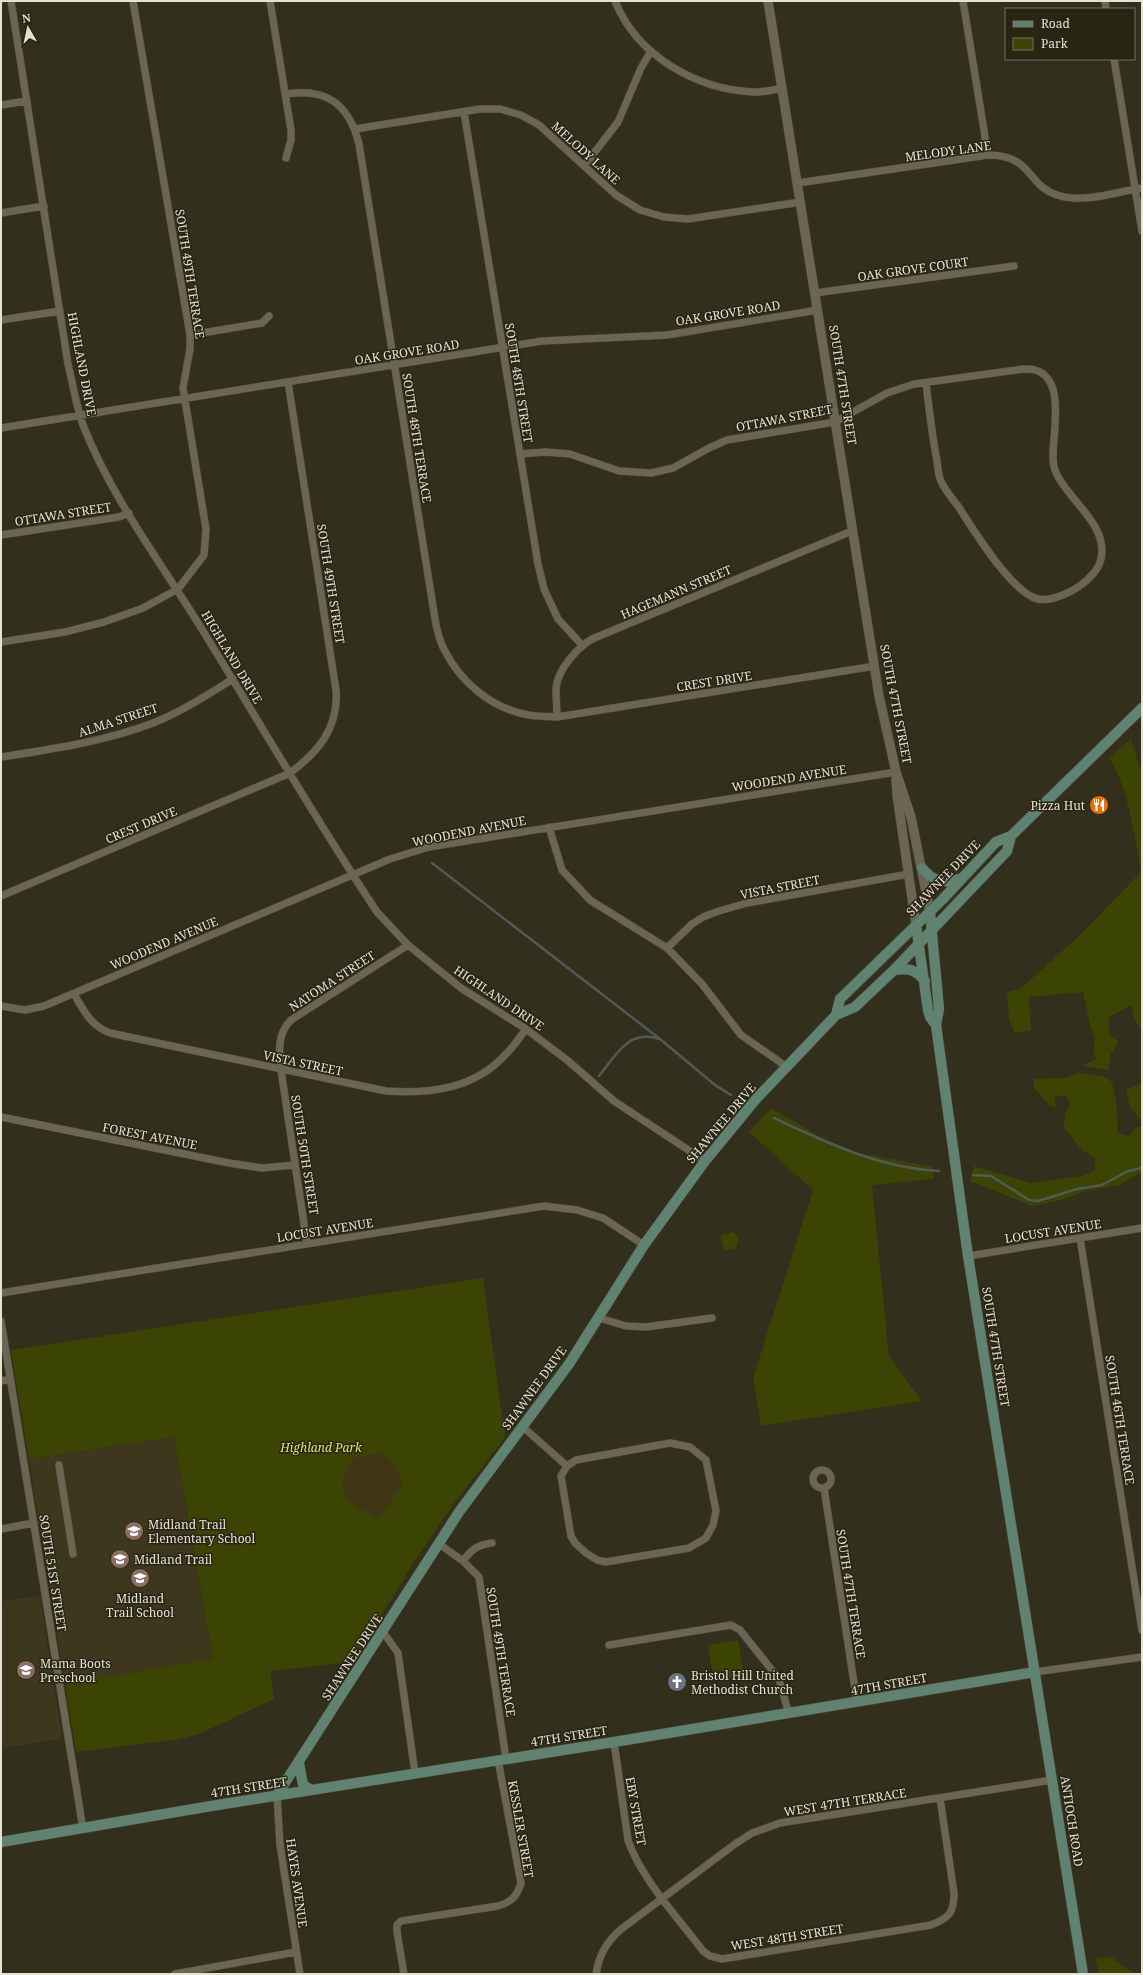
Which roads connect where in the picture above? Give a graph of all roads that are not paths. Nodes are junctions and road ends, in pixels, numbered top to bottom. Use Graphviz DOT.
graph roads {
  1 [pos="11,1"];
  2 [pos="133,1"];
  3 [pos="270,1"];
  4 [pos="615,1"];
  5 [pos="768,1"];
  6 [pos="963,1"];
  7 [pos="651,51"];
  8 [pos="1114,60"];
  9 [pos="783,88"];
  10 [pos="286,94"];
  11 [pos="27,101"];
  12 [pos="1,105"];
  13 [pos="464,112"];
  14 [pos="356,129"];
  15 [pos="988,155"];
  16 [pos="286,158"];
  17 [pos="584,166"];
  18 [pos="798,183"];
  19 [pos="1138,189"];
  20 [pos="801,202"];
  21 [pos="44,206"];
  22 [pos="1,213"];
  23 [pos="1142,231"];
  24 [pos="1014,266"];
  25 [pos="815,293"];
  26 [pos="818,310"];
  27 [pos="60,311"];
  28 [pos="269,316"];
  29 [pos="1,320"];
  30 [pos="190,335"];
  31 [pos="502,348"];
  32 [pos="395,365"];
  33 [pos="288,382"];
  34 [pos="926,383"];
  35 [pos="184,398"];
  36 [pos="80,415"];
  37 [pos="835,422"];
  38 [pos="1,428"];
  39 [pos="520,454"];
  40 [pos="129,513"];
  41 [pos="852,531"];
  42 [pos="1,535"];
  43 [pos="178,589"];
  44 [pos="1,642"];
  45 [pos="582,645"];
  46 [pos="875,666"];
  47 [pos="233,680"];
  48 [pos="1142,708"];
  49 [pos="557,717"];
  50 [pos="1,757"];
  51 [pos="896,772"];
  52 [pos="290,773"];
  53 [pos="549,827"];
  54 [pos="1011,836"];
  55 [pos="922,868"];
  56 [pos="352,874"];
  57 [pos="909,874"];
  58 [pos="962,878"];
  59 [pos="1,896"];
  60 [pos="930,912"];
  61 [pos="916,925"];
  62 [pos="932,932"];
  63 [pos="408,945"];
  64 [pos="919,946"];
  65 [pos="666,948"];
  66 [pos="894,970"];
  67 [pos="925,981"];
  68 [pos="74,994"];
  69 [pos="1,1006"];
  70 [pos="836,1014"];
  71 [pos="936,1025"];
  72 [pos="526,1029"];
  73 [pos="787,1067"];
  74 [pos="281,1070"];
  75 [pos="1,1117"];
  76 [pos="705,1161"];
  77 [pos="295,1165"];
  78 [pos="1142,1228"];
  79 [pos="1080,1238"];
  80 [pos="307,1244"];
  81 [pos="644,1245"];
  82 [pos="968,1256"];
  83 [pos="1,1293"];
  84 [pos="599,1318"];
  85 [pos="712,1318"];
  86 [pos="1,1321"];
  87 [pos="10,1379"];
  88 [pos="1,1381"];
  89 [pos="522,1427"];
  90 [pos="59,1465"];
  91 [pos="567,1466"];
  92 [pos="824,1488"];
  93 [pos="34,1523"];
  94 [pos="1,1529"];
  95 [pos="492,1542"];
  96 [pos="439,1544"];
  97 [pos="73,1554"];
  98 [pos="463,1561"];
  99 [pos="1142,1630"];
  100 [pos="383,1632"];
  101 [pos="609,1645"];
  102 [pos="1142,1657"];
  103 [pos="1035,1672"];
  104 [pos="857,1702"];
  105 [pos="788,1714"];
  106 [pos="614,1742"];
  107 [pos="502,1759"];
  108 [pos="299,1763"];
  109 [pos="415,1773"];
  110 [pos="1052,1780"];
  111 [pos="310,1790"];
  112 [pos="277,1795"];
  113 [pos="940,1798"];
  114 [pos="83,1829"];
  115 [pos="1,1842"];
  116 [pos="663,1898"];
  117 [pos="296,1952"];
  118 [pos="175,1974"];
  119 [pos="300,1974"];
  120 [pos="404,1974"];
  121 [pos="596,1974"];
  122 [pos="1084,1974"];
  1 -- 11 [label="street, HIGHLAND DRIVE"];
  2 -- 30 [label="street, SOUTH 49TH TERRACE"];
  3 -- 10 [label="street"];
  4 -- 7 [label="street"];
  5 -- 9 [label="street, SOUTH 47TH STREET"];
  6 -- 15 [label="street"];
  7 -- 9 [label="street"];
  7 -- 17 [label="street"];
  8 -- 19 [label="street"];
  9 -- 18 [label="street, SOUTH 47TH STREET"];
  10 -- 14 [label="street, SOUTH 48TH TERRACE"];
  10 -- 16 [label="street"];
  11 -- 12 [label="street"];
  11 -- 21 [label="street, HIGHLAND DRIVE"];
  13 -- 14 [label="street, MELODY LANE"];
  13 -- 17 [label="street, MELODY LANE"];
  13 -- 31 [label="street, SOUTH 48TH STREET"];
  14 -- 32 [label="street, SOUTH 48TH TERRACE"];
  15 -- 18 [label="street, MELODY LANE"];
  15 -- 19 [label="street, MELODY LANE"];
  17 -- 20 [label="street, MELODY LANE"];
  18 -- 20 [label="street, SOUTH 47TH STREET"];
  19 -- 23 [label="street"];
  20 -- 25 [label="street, SOUTH 47TH STREET"];
  21 -- 22 [label="street"];
  21 -- 27 [label="street, HIGHLAND DRIVE"];
  24 -- 25 [label="street, OAK GROVE COURT"];
  25 -- 26 [label="street, SOUTH 47TH STREET"];
  26 -- 31 [label="street, OAK GROVE ROAD"];
  26 -- 37 [label="street, SOUTH 47TH STREET"];
  27 -- 29 [label="street"];
  27 -- 36 [label="street, HIGHLAND DRIVE"];
  28 -- 30 [label="street"];
  30 -- 35 [label="street, SOUTH 49TH TERRACE"];
  31 -- 32 [label="street, OAK GROVE ROAD"];
  31 -- 39 [label="street, SOUTH 48TH STREET"];
  32 -- 33 [label="street, OAK GROVE ROAD"];
  32 -- 49 [label="street, SOUTH 48TH TERRACE"];
  33 -- 35 [label="street, OAK GROVE ROAD"];
  33 -- 52 [label="street, SOUTH 49TH STREET"];
  34 -- 34 [label="street, OTTAWA STREET"];
  34 -- 37 [label="street, OTTAWA STREET"];
  35 -- 36 [label="street, OAK GROVE ROAD"];
  35 -- 43 [label="street, SOUTH 49TH TERRACE"];
  36 -- 38 [label="street, OAK GROVE ROAD"];
  36 -- 40 [label="street, HIGHLAND DRIVE"];
  37 -- 39 [label="street, OTTAWA STREET"];
  37 -- 41 [label="street, SOUTH 47TH STREET"];
  39 -- 45 [label="street, SOUTH 48TH STREET"];
  40 -- 42 [label="street, OTTAWA STREET"];
  40 -- 43 [label="street, HIGHLAND DRIVE"];
  41 -- 45 [label="street, HAGEMANN STREET"];
  41 -- 46 [label="street, SOUTH 47TH STREET"];
  43 -- 44 [label="street"];
  43 -- 47 [label="street, HIGHLAND DRIVE"];
  45 -- 49 [label="street, HAGEMANN STREET"];
  46 -- 49 [label="street, CREST DRIVE"];
  46 -- 51 [label="street, SOUTH 47TH STREET"];
  47 -- 50 [label="street, ALMA STREET"];
  47 -- 52 [label="street, HIGHLAND DRIVE"];
  48 -- 54 [label="main road, SHAWNEE DRIVE"];
  51 -- 53 [label="street, WOODEND AVENUE"];
  51 -- 55 [label="street, SOUTH 47TH STREET"];
  51 -- 57 [label="street, SOUTH 47TH STREET"];
  52 -- 56 [label="street, HIGHLAND DRIVE"];
  52 -- 59 [label="street, CREST DRIVE"];
  53 -- 56 [label="street, WOODEND AVENUE"];
  53 -- 65 [label="street"];
  54 -- 58 [label="main road, SHAWNEE DRIVE"];
  54 -- 62 [label="main road, SHAWNEE DRIVE"];
  55 -- 58 [label="main road"];
  55 -- 60 [label="street, SOUTH 47TH STREET"];
  56 -- 63 [label="street, HIGHLAND DRIVE"];
  56 -- 68 [label="street, WOODEND AVENUE"];
  57 -- 61 [label="street, SOUTH 47TH STREET"];
  57 -- 65 [label="street, VISTA STREET"];
  58 -- 60 [label="main road, SHAWNEE DRIVE"];
  60 -- 61 [label="main road, SHAWNEE DRIVE"];
  60 -- 62 [label="main road, SOUTH 47TH STREET"];
  61 -- 64 [label="main road, SOUTH 47TH STREET"];
  61 -- 70 [label="main road, SHAWNEE DRIVE"];
  62 -- 64 [label="main road, SHAWNEE DRIVE"];
  62 -- 71 [label="main road, SOUTH 47TH STREET"];
  63 -- 72 [label="street, HIGHLAND DRIVE"];
  63 -- 74 [label="street, NATOMA STREET"];
  64 -- 66 [label="main road, SHAWNEE DRIVE"];
  64 -- 67 [label="main road, SOUTH 47TH STREET"];
  65 -- 73 [label="street"];
  66 -- 67 [label="main road"];
  66 -- 70 [label="main road, SHAWNEE DRIVE"];
  67 -- 71 [label="main road, SOUTH 47TH STREET"];
  68 -- 69 [label="street, WOODEND AVENUE"];
  68 -- 74 [label="street, VISTA STREET"];
  70 -- 73 [label="main road, SHAWNEE DRIVE"];
  71 -- 82 [label="main road, SOUTH 47TH STREET"];
  72 -- 74 [label="street, VISTA STREET"];
  72 -- 76 [label="street, HIGHLAND DRIVE"];
  73 -- 76 [label="main road, SHAWNEE DRIVE"];
  74 -- 77 [label="street, SOUTH 50TH STREET"];
  75 -- 77 [label="street, FOREST AVENUE"];
  76 -- 81 [label="main road, SHAWNEE DRIVE"];
  77 -- 80 [label="street, SOUTH 50TH STREET"];
  78 -- 79 [label="street, LOCUST AVENUE"];
  79 -- 82 [label="street, LOCUST AVENUE"];
  79 -- 99 [label="street, SOUTH 46TH TERRACE"];
  80 -- 81 [label="street, LOCUST AVENUE"];
  80 -- 83 [label="street, LOCUST AVENUE"];
  81 -- 84 [label="main road, SHAWNEE DRIVE"];
  82 -- 103 [label="main road, SOUTH 47TH STREET"];
  84 -- 85 [label="street"];
  84 -- 89 [label="main road, SHAWNEE DRIVE"];
  86 -- 87 [label="street, SOUTH 51ST STREET"];
  87 -- 88 [label="street"];
  87 -- 93 [label="street, SOUTH 51ST STREET"];
  89 -- 91 [label="street"];
  89 -- 96 [label="main road, SHAWNEE DRIVE"];
  90 -- 97 [label="street"];
  91 -- 91 [label="street"];
  92 -- 104 [label="street, SOUTH 47TH TERRACE"];
  93 -- 94 [label="street"];
  93 -- 114 [label="street, SOUTH 51ST STREET"];
  95 -- 98 [label="street"];
  96 -- 98 [label="street, SOUTH 49TH TERRACE"];
  96 -- 100 [label="main road, SHAWNEE DRIVE"];
  98 -- 107 [label="street, SOUTH 49TH TERRACE"];
  100 -- 108 [label="main road, SHAWNEE DRIVE"];
  100 -- 109 [label="street"];
  101 -- 105 [label="street"];
  102 -- 103 [label="street, 47TH STREET"];
  103 -- 104 [label="main road, 47TH STREET"];
  103 -- 110 [label="main road, ANTIOCH ROAD"];
  104 -- 105 [label="main road, 47TH STREET"];
  105 -- 106 [label="main road, 47TH STREET"];
  106 -- 107 [label="main road, 47TH STREET"];
  106 -- 116 [label="street, EBY STREET"];
  107 -- 109 [label="main road, 47TH STREET"];
  107 -- 120 [label="street, KESSLER STREET"];
  108 -- 111 [label="main road"];
  108 -- 112 [label="main road, SHAWNEE DRIVE"];
  109 -- 111 [label="main road, 47TH STREET"];
  110 -- 113 [label="street, WEST 47TH TERRACE"];
  110 -- 122 [label="main road, ANTIOCH ROAD"];
  111 -- 112 [label="main road, 47TH STREET"];
  112 -- 114 [label="main road, 47TH STREET"];
  112 -- 117 [label="street, HAYES AVENUE"];
  113 -- 116 [label="street, WEST 47TH TERRACE"];
  113 -- 116 [label="street, WEST 48TH STREET"];
  114 -- 115 [label="main road, 47TH STREET"];
  116 -- 121 [label="street"];
  117 -- 118 [label="street"];
  117 -- 119 [label="street, HAYES AVENUE"];
}
